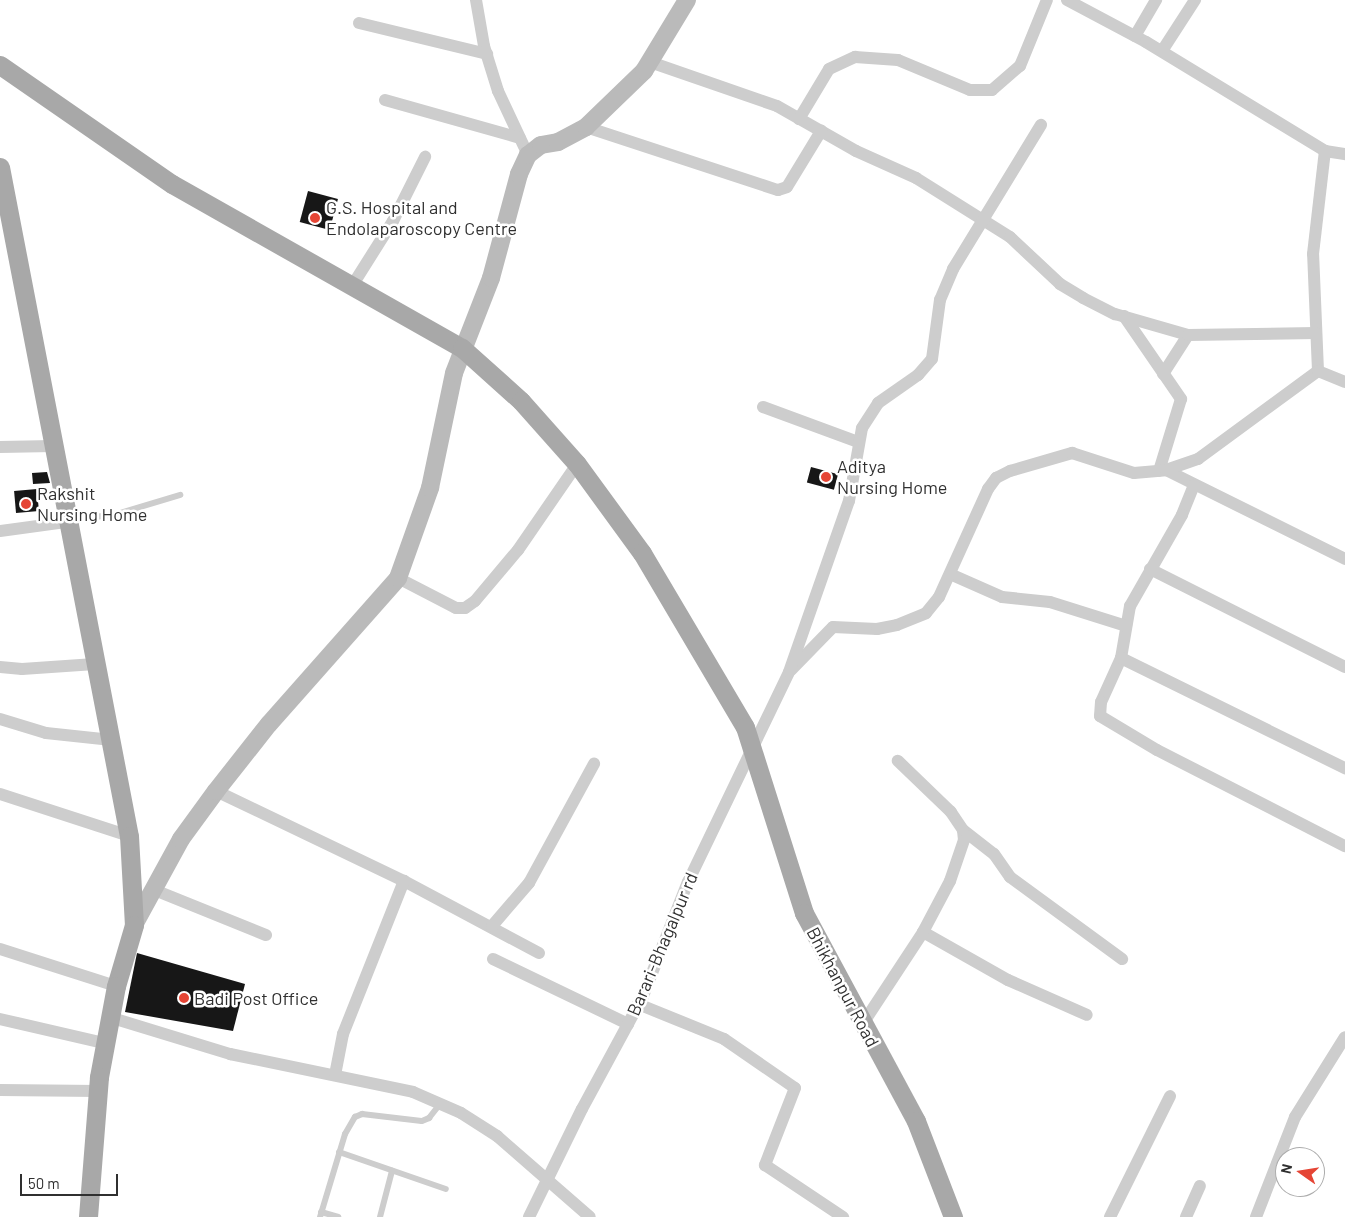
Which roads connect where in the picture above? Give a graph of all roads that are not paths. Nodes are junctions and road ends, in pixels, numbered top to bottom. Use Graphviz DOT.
graph roads {
  1 [pos="476,0"];
  2 [pos="687,0"];
  3 [pos="1047,0"];
  4 [pos="1067,0"];
  5 [pos="1156,0"];
  6 [pos="1195,0"];
  7 [pos="359,23"];
  8 [pos="1135,36"];
  9 [pos="1162,51"];
  10 [pos="486,54"];
  11 [pos="0,65"];
  12 [pos="647,66"];
  13 [pos="384,100"];
  14 [pos="799,119"];
  15 [pos="1041,125"];
  16 [pos="586,127"];
  17 [pos="821,131"];
  18 [pos="520,138"];
  19 [pos="1325,151"];
  20 [pos="1345,154"];
  21 [pos="528,155"];
  22 [pos="425,157"];
  23 [pos="0,167"];
  24 [pos="983,222"];
  25 [pos="6,229"];
  26 [pos="352,286"];
  27 [pos="1124,316"];
  28 [pos="1316,332"];
  29 [pos="1188,335"];
  30 [pos="462,348"];
  31 [pos="1318,371"];
  32 [pos="1164,374"];
  33 [pos="1345,382"];
  34 [pos="763,407"];
  35 [pos="858,442"];
  36 [pos="53,446"];
  37 [pos="0,447"];
  38 [pos="577,464"];
  39 [pos="1162,471"];
  40 [pos="1194,485"];
  41 [pos="180,496"];
  42 [pos="68,522"];
  43 [pos="0,530"];
  44 [pos="1345,558"];
  45 [pos="1150,568"];
  46 [pos="950,574"];
  47 [pos="398,578"];
  48 [pos="1126,626"];
  49 [pos="1121,658"];
  50 [pos="95,664"];
  51 [pos="0,667"];
  52 [pos="1345,667"];
  53 [pos="789,672"];
  54 [pos="0,719"];
  55 [pos="112,740"];
  56 [pos="753,750"];
  57 [pos="898,761"];
  58 [pos="594,764"];
  59 [pos="1345,768"];
  60 [pos="216,791"];
  61 [pos="0,794"];
  62 [pos="963,830"];
  63 [pos="129,836"];
  64 [pos="1345,846"];
  65 [pos="404,882"];
  66 [pos="152,889"];
  67 [pos="134,925"];
  68 [pos="492,926"];
  69 [pos="923,932"];
  70 [pos="266,935"];
  71 [pos="0,949"];
  72 [pos="539,953"];
  73 [pos="492,958"];
  74 [pos="1122,958"];
  75 [pos="116,986"];
  76 [pos="638,1004"];
  77 [pos="1088,1016"];
  78 [pos="109,1017"];
  79 [pos="0,1019"];
  80 [pos="628,1024"];
  81 [pos="862,1025"];
  82 [pos="1345,1037"];
  83 [pos="104,1043"];
  84 [pos="335,1075"];
  85 [pos="0,1090"];
  86 [pos="98,1091"];
  87 [pos="1170,1096"];
  88 [pos="440,1104"];
  89 [pos="339,1152"];
  90 [pos="392,1170"];
  91 [pos="548,1181"];
  92 [pos="1200,1186"];
  93 [pos="446,1189"];
  94 [pos="320,1214"];
  95 [pos="88,1217"];
  96 [pos="338,1217"];
  97 [pos="380,1217"];
  98 [pos="529,1217"];
  99 [pos="590,1217"];
  100 [pos="843,1217"];
  101 [pos="953,1217"];
  102 [pos="1110,1217"];
  103 [pos="1186,1217"];
  104 [pos="1256,1217"];
  1 -- 10 [label="street"];
  2 -- 12 [label="street"];
  3 -- 14 [label="street"];
  4 -- 8 [label="street"];
  5 -- 8 [label="street"];
  6 -- 9 [label="street"];
  7 -- 10 [label="street"];
  8 -- 9 [label="street"];
  9 -- 19 [label="street"];
  10 -- 18 [label="street"];
  11 -- 26 [label="main road, Bhikhanpur Road"];
  12 -- 14 [label="street"];
  12 -- 16 [label="street"];
  13 -- 18 [label="street"];
  14 -- 17 [label="street"];
  15 -- 24 [label="street"];
  16 -- 17 [label="street"];
  16 -- 21 [label="street"];
  17 -- 24 [label="street"];
  18 -- 21 [label="street"];
  19 -- 20 [label="street"];
  19 -- 28 [label="street"];
  21 -- 30 [label="street"];
  22 -- 26 [label="street"];
  23 -- 25 [label="main road"];
  24 -- 27 [label="street"];
  24 -- 35 [label="street"];
  25 -- 36 [label="main road"];
  26 -- 30 [label="main road, Bhikhanpur Road"];
  27 -- 29 [label="street"];
  27 -- 32 [label="street"];
  28 -- 29 [label="street"];
  28 -- 31 [label="street"];
  29 -- 32 [label="street"];
  30 -- 38 [label="main road, Bhikhanpur Road"];
  30 -- 47 [label="street"];
  31 -- 33 [label="street"];
  31 -- 39 [label="street"];
  32 -- 39 [label="street"];
  34 -- 35 [label="street"];
  35 -- 53 [label="street"];
  36 -- 37 [label="street"];
  36 -- 42 [label="main road"];
  38 -- 47 [label="street"];
  38 -- 56 [label="main road, Bhikhanpur Road"];
  39 -- 40 [label="street"];
  39 -- 46 [label="street"];
  40 -- 44 [label="street"];
  40 -- 45 [label="street"];
  41 -- 42 [label="lane"];
  42 -- 43 [label="street"];
  42 -- 50 [label="main road"];
  45 -- 48 [label="street"];
  45 -- 52 [label="street"];
  46 -- 48 [label="street"];
  46 -- 53 [label="street"];
  47 -- 60 [label="street"];
  48 -- 49 [label="street"];
  49 -- 59 [label="street"];
  49 -- 64 [label="street"];
  50 -- 51 [label="street"];
  50 -- 55 [label="main road"];
  53 -- 56 [label="street, Barari-Bhagalpur rd"];
  54 -- 55 [label="street"];
  55 -- 63 [label="main road"];
  56 -- 76 [label="street, Barari-Bhagalpur rd"];
  56 -- 81 [label="main road, Bhikhanpur Road"];
  57 -- 62 [label="street"];
  58 -- 68 [label="street"];
  60 -- 65 [label="street"];
  60 -- 66 [label="street"];
  61 -- 63 [label="street"];
  62 -- 69 [label="street"];
  62 -- 74 [label="street"];
  63 -- 67 [label="main road"];
  65 -- 68 [label="street"];
  65 -- 84 [label="street"];
  66 -- 67 [label="street"];
  66 -- 70 [label="street"];
  67 -- 75 [label="main road"];
  68 -- 72 [label="street"];
  69 -- 77 [label="street"];
  69 -- 81 [label="street"];
  71 -- 75 [label="street"];
  73 -- 80 [label="street"];
  75 -- 78 [label="main road"];
  76 -- 80 [label="street, Barari-Bhagalpur rd"];
  76 -- 100 [label="street"];
  78 -- 83 [label="main road"];
  78 -- 84 [label="street"];
  79 -- 83 [label="street"];
  80 -- 91 [label="street, Barari-Bhagalpur rd"];
  81 -- 101 [label="main road, Bhikhanpur Road"];
  82 -- 104 [label="street"];
  83 -- 86 [label="main road"];
  84 -- 88 [label="street"];
  85 -- 86 [label="street"];
  86 -- 95 [label="main road"];
  87 -- 102 [label="street"];
  88 -- 89 [label="lane"];
  88 -- 91 [label="street"];
  89 -- 90 [label="lane"];
  89 -- 94 [label="lane"];
  90 -- 93 [label="lane"];
  90 -- 97 [label="lane"];
  91 -- 98 [label="street, Barari-Bhagalpur rd"];
  91 -- 99 [label="street"];
  92 -- 103 [label="street"];
  94 -- 96 [label="lane"];
}
